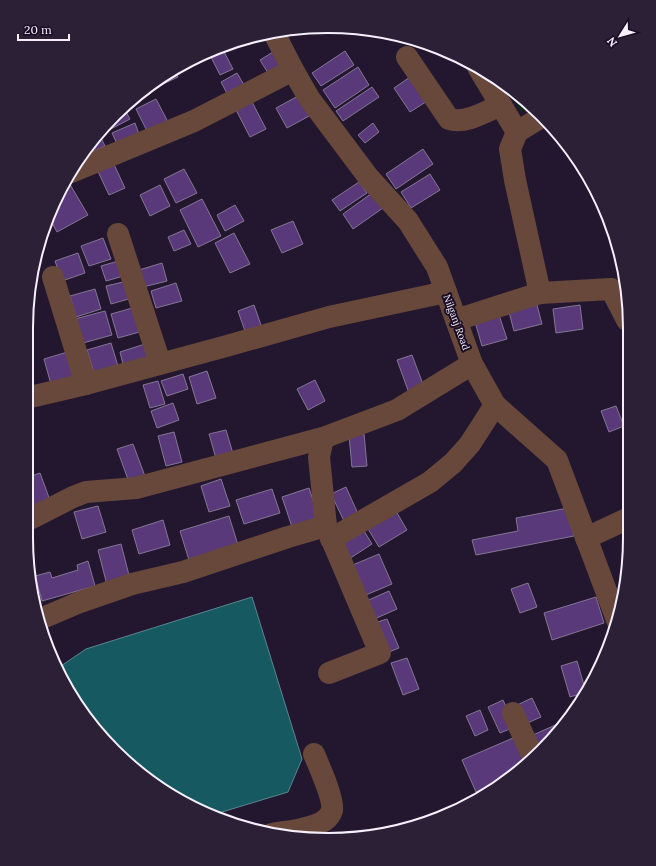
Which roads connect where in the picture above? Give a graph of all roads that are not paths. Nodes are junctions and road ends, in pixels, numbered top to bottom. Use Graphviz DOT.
graph roads {
  1 [pos="276,38"];
  2 [pos="407,56"];
  3 [pos="292,70"];
  4 [pos="485,79"];
  5 [pos="501,105"];
  6 [pos="537,120"];
  7 [pos="518,132"];
  8 [pos="80,168"];
  9 [pos="118,234"];
  10 [pos="53,277"];
  11 [pos="618,284"];
  12 [pos="446,292"];
  13 [pos="540,293"];
  14 [pos="620,294"];
  15 [pos="456,320"];
  16 [pos="160,364"];
  17 [pos="472,364"];
  18 [pos="86,384"];
  19 [pos="33,396"];
  20 [pos="495,405"];
  21 [pos="323,438"];
  22 [pos="33,518"];
  23 [pos="623,521"];
  24 [pos="329,532"];
  25 [pos="586,538"];
  26 [pos="614,610"];
  27 [pos="44,617"];
  28 [pos="329,673"];
  29 [pos="513,713"];
  30 [pos="531,753"];
  31 [pos="314,754"];
  32 [pos="292,830"];
  1 -- 3 [label="street, Nilganj Road"];
  2 -- 5 [label="street"];
  3 -- 8 [label="street"];
  3 -- 12 [label="street, Nilganj Road"];
  4 -- 5 [label="street"];
  5 -- 7 [label="street"];
  6 -- 7 [label="street"];
  7 -- 13 [label="street"];
  9 -- 16 [label="street"];
  10 -- 18 [label="street"];
  11 -- 13 [label="street"];
  11 -- 14 [label="street"];
  12 -- 15 [label="street, Nilganj Road"];
  12 -- 16 [label="street"];
  13 -- 15 [label="street"];
  15 -- 17 [label="street, Nilganj Road"];
  16 -- 18 [label="street"];
  17 -- 20 [label="street, Nilganj Road"];
  17 -- 21 [label="street"];
  18 -- 19 [label="street"];
  20 -- 24 [label="street"];
  20 -- 25 [label="street, Nilganj Road"];
  21 -- 22 [label="street"];
  21 -- 24 [label="street"];
  23 -- 25 [label="street"];
  24 -- 27 [label="street"];
  24 -- 28 [label="street"];
  25 -- 26 [label="street, Nilganj Road"];
  29 -- 30 [label="street"];
  31 -- 32 [label="street"];
}
